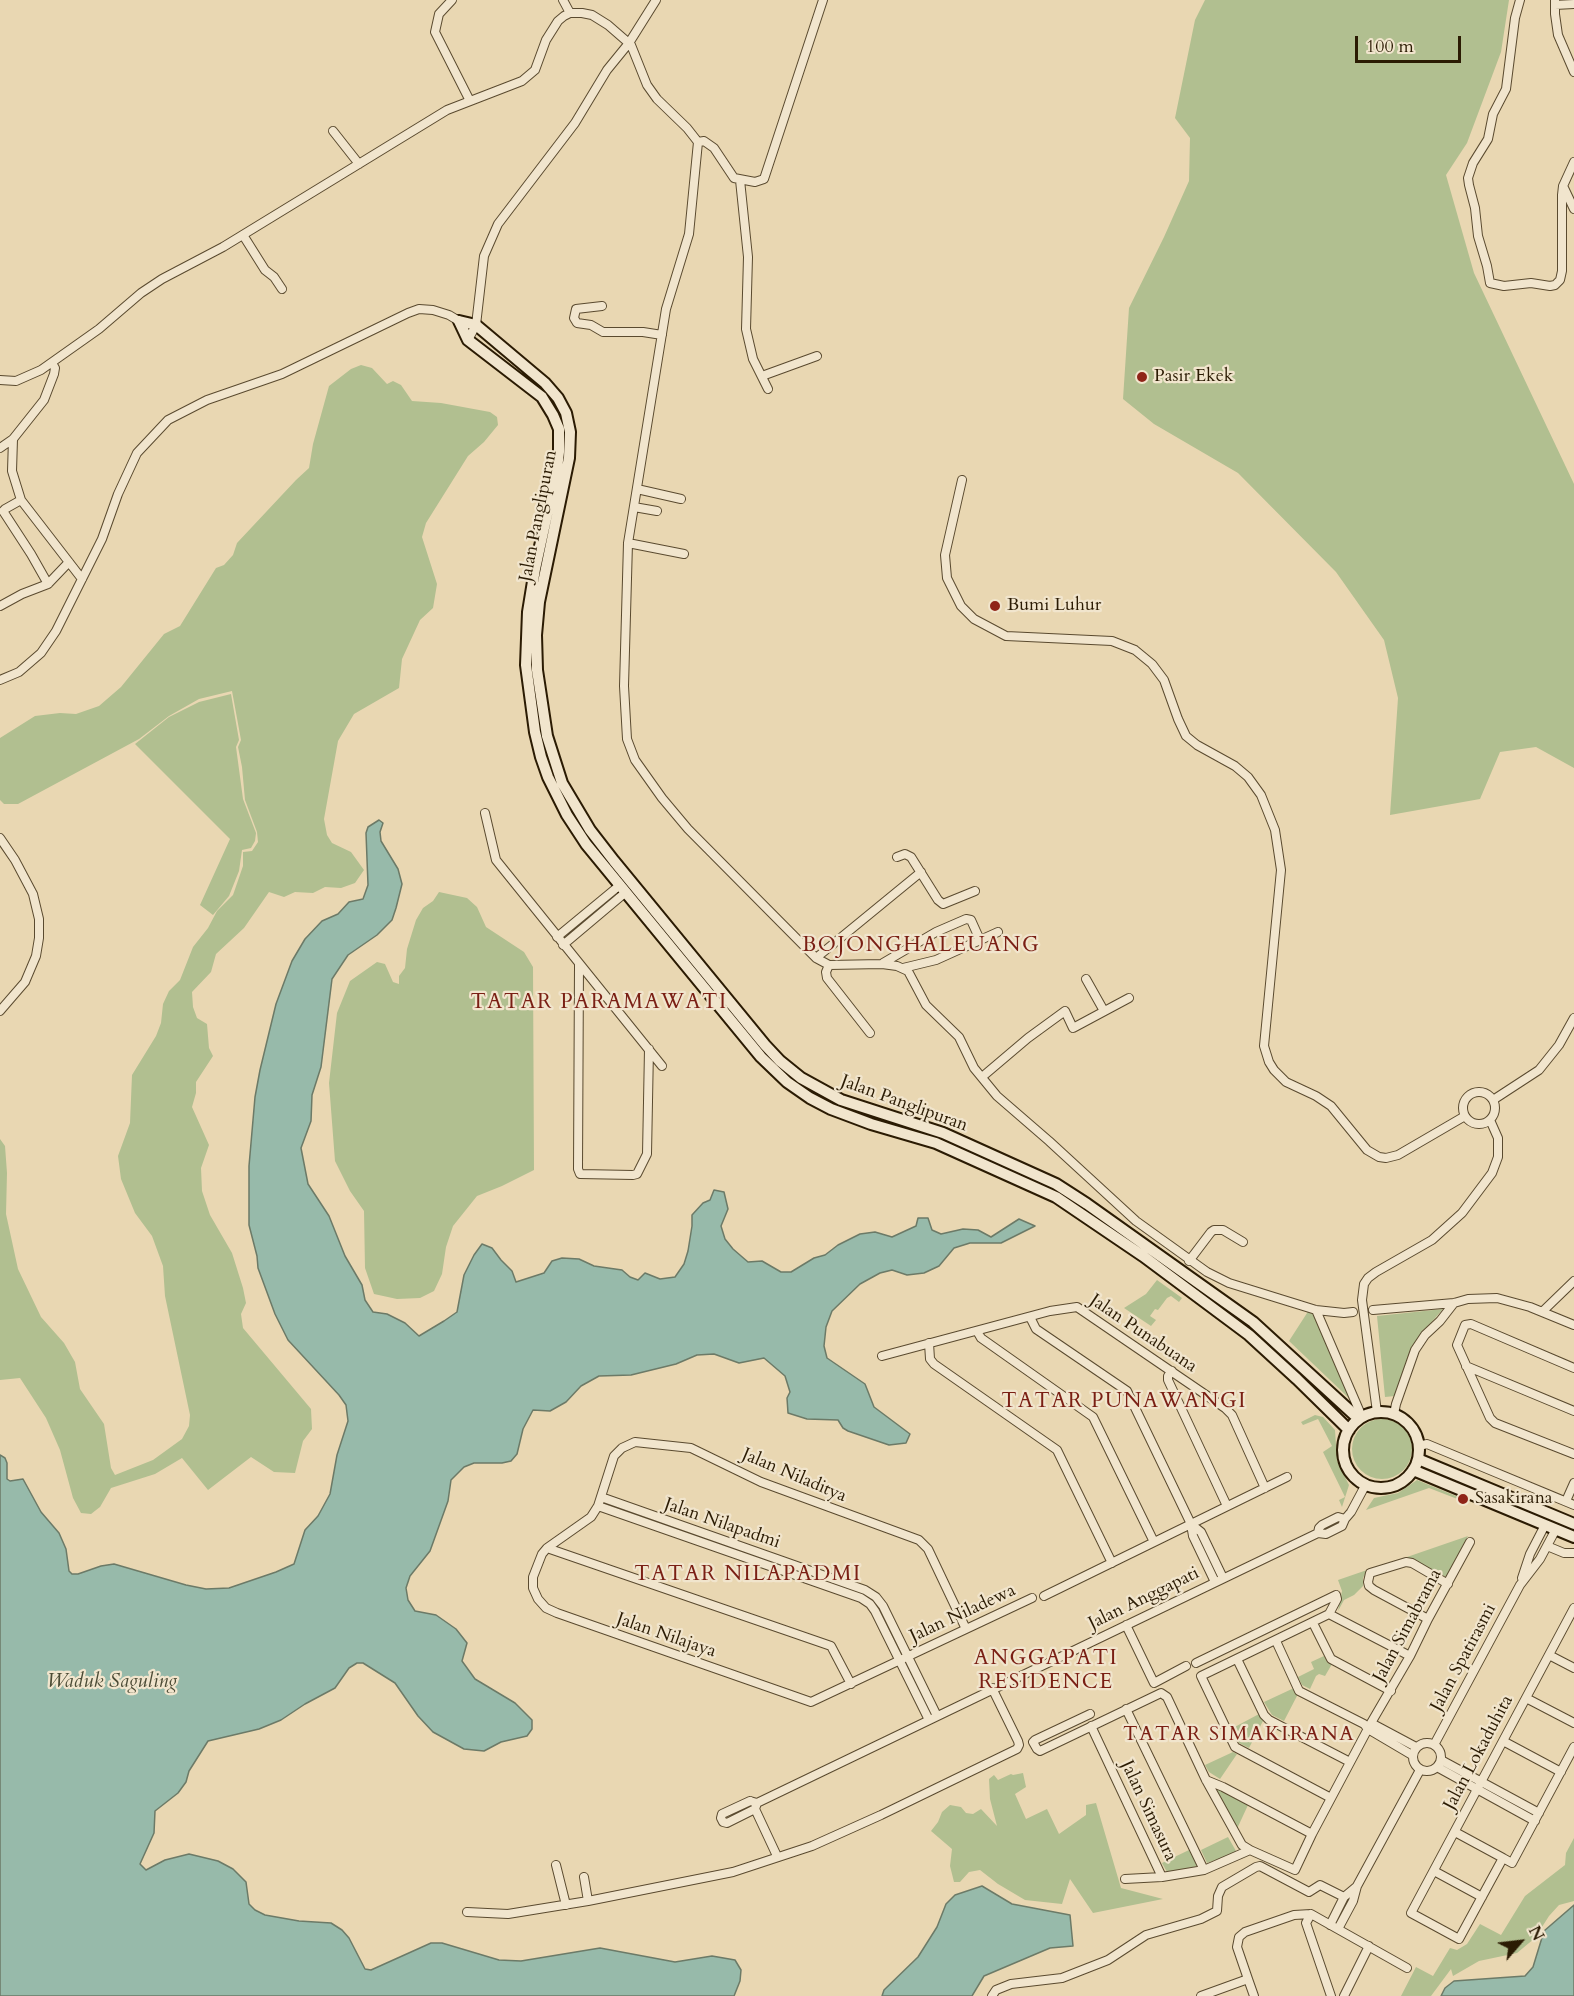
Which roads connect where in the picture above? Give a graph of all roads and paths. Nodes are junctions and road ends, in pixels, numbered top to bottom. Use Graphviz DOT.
graph roads {
  1 [pos="452,0"];
  2 [pos="563,0"];
  3 [pos="656,0"];
  4 [pos="823,0"];
  5 [pos="1520,0"];
  6 [pos="1555,3"];
  7 [pos="1574,4"];
  8 [pos="570,13"];
  9 [pos="629,43"];
  10 [pos="1574,72"];
  11 [pos="470,100"];
  12 [pos="333,131"];
  13 [pos="698,142"];
  14 [pos="1574,162"];
  15 [pos="359,164"];
  16 [pos="740,180"];
  17 [pos="1563,186"];
  18 [pos="1574,210"];
  19 [pos="243,235"];
  20 [pos="282,289"];
  21 [pos="602,306"];
  22 [pos="459,321"];
  23 [pos="476,325"];
  24 [pos="662,335"];
  25 [pos="468,340"];
  26 [pos="817,356"];
  27 [pos="52,363"];
  28 [pos="762,376"];
  29 [pos="0,380"];
  30 [pos="768,389"];
  31 [pos="13,439"];
  32 [pos="0,448"];
  33 [pos="962,480"];
  34 [pos="637,489"];
  35 [pos="681,499"];
  36 [pos="21,500"];
  37 [pos="634,507"];
  38 [pos="657,511"];
  39 [pos="628,543"];
  40 [pos="684,554"];
  41 [pos="69,562"];
  42 [pos="540,571"];
  43 [pos="82,579"];
  44 [pos="48,584"];
  45 [pos="0,606"];
  46 [pos="0,680"];
  47 [pos="485,813"];
  48 [pos="0,838"];
  49 [pos="897,857"];
  50 [pos="921,872"];
  51 [pos="623,889"];
  52 [pos="975,891"];
  53 [pos="998,932"];
  54 [pos="557,937"];
  55 [pos="980,940"];
  56 [pos="563,945"];
  57 [pos="816,958"];
  58 [pos="882,963"];
  59 [pos="579,964"];
  60 [pos="829,965"];
  61 [pos="903,968"];
  62 [pos="1086,979"];
  63 [pos="705,980"];
  64 [pos="1130,998"];
  65 [pos="0,1011"];
  66 [pos="1104,1011"];
  67 [pos="1574,1018"];
  68 [pos="870,1033"];
  69 [pos="649,1049"];
  70 [pos="662,1066"];
  71 [pos="982,1077"];
  72 [pos="1493,1100"];
  73 [pos="1465,1116"];
  74 [pos="1490,1120"];
  75 [pos="1243,1242"];
  76 [pos="1190,1261"];
  77 [pos="1574,1281"];
  78 [pos="1454,1303"];
  79 [pos="1316,1310"];
  80 [pos="1373,1310"];
  81 [pos="1353,1312"];
  82 [pos="1542,1312"];
  83 [pos="1030,1317"];
  84 [pos="1574,1325"];
  85 [pos="977,1331"];
  86 [pos="929,1343"];
  87 [pos="882,1356"];
  88 [pos="1466,1366"];
  89 [pos="1574,1368"];
  90 [pos="1172,1371"];
  91 [pos="1574,1411"];
  92 [pos="1377,1412"];
  93 [pos="1395,1414"];
  94 [pos="1361,1418"];
  95 [pos="1349,1430"];
  96 [pos="1419,1446"];
  97 [pos="1574,1454"];
  98 [pos="1418,1459"];
  99 [pos="1413,1470"];
  100 [pos="1287,1477"];
  101 [pos="1574,1483"];
  102 [pos="1366,1484"];
  103 [pos="1265,1488"];
  104 [pos="601,1497"];
  105 [pos="1570,1503"];
  106 [pos="598,1506"];
  107 [pos="1227,1506"];
  108 [pos="1191,1524"];
  109 [pos="1574,1524"];
  110 [pos="1551,1527"];
  111 [pos="1574,1537"];
  112 [pos="1154,1542"];
  113 [pos="1470,1542"];
  114 [pos="1547,1546"];
  115 [pos="547,1548"];
  116 [pos="1574,1553"];
  117 [pos="1112,1563"];
  118 [pos="1219,1580"];
  119 [pos="1448,1584"];
  120 [pos="1520,1585"];
  121 [pos="1044,1596"];
  122 [pos="1032,1598"];
  123 [pos="1573,1612"];
  124 [pos="1329,1614"];
  125 [pos="1428,1619"];
  126 [pos="1313,1623"];
  127 [pos="1126,1625"];
  128 [pos="966,1629"];
  129 [pos="1276,1641"];
  130 [pos="1549,1655"];
  131 [pos="1410,1656"];
  132 [pos="903,1659"];
  133 [pos="1237,1659"];
  134 [pos="1196,1663"];
  135 [pos="1186,1666"];
  136 [pos="1574,1668"];
  137 [pos="851,1684"];
  138 [pos="992,1688"];
  139 [pos="1391,1691"];
  140 [pos="1526,1698"];
  141 [pos="1126,1709"];
  142 [pos="1090,1714"];
  143 [pos="937,1716"];
  144 [pos="929,1720"];
  145 [pos="1574,1723"];
  146 [pos="1368,1725"];
  147 [pos="1091,1726"];
  148 [pos="1503,1741"];
  149 [pos="1434,1745"];
  150 [pos="1574,1748"];
  151 [pos="1414,1751"];
  152 [pos="1350,1762"];
  153 [pos="1439,1764"];
  154 [pos="1420,1770"];
  155 [pos="1561,1772"];
  156 [pos="1206,1780"];
  157 [pos="1479,1786"];
  158 [pos="1331,1798"];
  159 [pos="1537,1817"];
  160 [pos="1455,1832"];
  161 [pos="1312,1834"];
  162 [pos="1250,1850"];
  163 [pos="777,1856"];
  164 [pos="1503,1858"];
  165 [pos="556,1865"];
  166 [pos="1204,1870"];
  167 [pos="1434,1871"];
  168 [pos="584,1876"];
  169 [pos="1162,1877"];
  170 [pos="1125,1879"];
  171 [pos="1357,1886"];
  172 [pos="1344,1897"];
  173 [pos="1482,1897"];
  174 [pos="588,1901"];
  175 [pos="566,1905"];
  176 [pos="467,1912"];
  177 [pos="1311,1914"];
  178 [pos="1330,1925"];
  179 [pos="1338,1929"];
  180 [pos="1370,1946"];
  181 [pos="1407,1968"];
  182 [pos="1248,1979"];
  183 [pos="992,1996"];
  184 [pos="1201,1996"];
  185 [pos="1254,1996"];
  186 [pos="1331,1996"];
  187 [pos="1344,1996"];
  1 -- 11 [label="street"];
  2 -- 8 [label="street"];
  3 -- 9 [label="street"];
  4 -- 16 [label="street"];
  5 -- 17 [label="street"];
  6 -- 7 [label="street"];
  6 -- 10 [label="street"];
  8 -- 9 [label="street"];
  8 -- 11 [label="street"];
  9 -- 13 [label="street"];
  9 -- 23 [label="street"];
  11 -- 15 [label="street"];
  12 -- 15 [label="street"];
  13 -- 16 [label="street"];
  13 -- 24 [label="street"];
  14 -- 17 [label="street"];
  15 -- 19 [label="street"];
  16 -- 28 [label="street"];
  17 -- 18 [label="street"];
  19 -- 20 [label="street"];
  19 -- 27 [label="street"];
  21 -- 24 [label="street"];
  22 -- 23 [label="main road, Jalan Panglipuran"];
  22 -- 25 [label="main road, Jalan Panglipuran"];
  22 -- 43 [label="street"];
  23 -- 25 [label="street"];
  23 -- 42 [label="main road, Jalan Panglipuran"];
  24 -- 34 [label="street"];
  25 -- 42 [label="main road, Jalan Panglipuran"];
  26 -- 28 [label="street"];
  27 -- 29 [label="street"];
  27 -- 31 [label="street"];
  28 -- 30 [label="street"];
  31 -- 32 [label="street"];
  31 -- 36 [label="street"];
  33 -- 73 [label="street"];
  34 -- 35 [label="street"];
  34 -- 37 [label="street"];
  36 -- 41 [label="street"];
  36 -- 44 [label="street"];
  37 -- 38 [label="street"];
  37 -- 39 [label="street"];
  39 -- 40 [label="street"];
  39 -- 57 [label="street"];
  41 -- 43 [label="street"];
  41 -- 44 [label="street"];
  42 -- 51 [label="main road, Jalan Panglipuran"];
  42 -- 63 [label="main road, Jalan Panglipuran"];
  43 -- 46 [label="street"];
  44 -- 45 [label="street"];
  47 -- 54 [label="street"];
  48 -- 65 [label="street"];
  49 -- 50 [label="street"];
  50 -- 52 [label="street"];
  50 -- 57 [label="street"];
  51 -- 54 [label="street"];
  51 -- 56 [label="street"];
  51 -- 63 [label="main road, Jalan Panglipuran"];
  53 -- 55 [label="street"];
  54 -- 56 [label="street"];
  55 -- 58 [label="street"];
  55 -- 61 [label="street"];
  56 -- 59 [label="street"];
  57 -- 60 [label="street"];
  58 -- 60 [label="street"];
  58 -- 61 [label="street"];
  59 -- 69 [label="street"];
  59 -- 69 [label="street"];
  60 -- 68 [label="street"];
  61 -- 71 [label="street"];
  62 -- 66 [label="street"];
  63 -- 94 [label="main road, Jalan Panglipuran"];
  63 -- 95 [label="main road, Jalan Panglipuran"];
  64 -- 66 [label="street"];
  66 -- 71 [label="street"];
  67 -- 72 [label="street"];
  69 -- 70 [label="street"];
  71 -- 76 [label="street"];
  72 -- 73 [label="street"];
  72 -- 74 [label="street"];
  73 -- 74 [label="street"];
  74 -- 92 [label="street"];
  75 -- 76 [label="street"];
  76 -- 79 [label="street"];
  77 -- 82 [label="street"];
  78 -- 80 [label="street"];
  78 -- 82 [label="street"];
  78 -- 93 [label="street"];
  79 -- 81 [label="street"];
  79 -- 94 [label="street"];
  82 -- 84 [label="street"];
  83 -- 85 [label="street, Jalan Punabuana"];
  83 -- 90 [label="street, Jalan Punabuana"];
  83 -- 108 [label="street"];
  85 -- 86 [label="street, Jalan Punabuana"];
  85 -- 112 [label="street"];
  86 -- 87 [label="street, Jalan Punabuana"];
  86 -- 117 [label="street"];
  88 -- 89 [label="street"];
  88 -- 91 [label="street"];
  88 -- 97 [label="street"];
  90 -- 103 [label="street, Jalan Punabuana"];
  90 -- 107 [label="street"];
  92 -- 93 [label="main road"];
  92 -- 94 [label="main road"];
  93 -- 96 [label="main road"];
  94 -- 95 [label="main road"];
  95 -- 102 [label="main road"];
  96 -- 98 [label="main road"];
  96 -- 105 [label="street"];
  98 -- 99 [label="main road"];
  98 -- 109 [label="main road"];
  99 -- 102 [label="main road"];
  99 -- 110 [label="main road"];
  100 -- 103 [label="street"];
  101 -- 105 [label="street"];
  102 -- 118 [label="street, Jalan Anggapati"];
  103 -- 107 [label="street"];
  104 -- 106 [label="street, Jalan Niladitya"];
  104 -- 128 [label="street, Jalan Niladitya"];
  104 -- 132 [label="street, Jalan Nilapadmi"];
  106 -- 115 [label="street, Jalan Nilajaya"];
  106 -- 132 [label="street, Jalan Nilapadmi"];
  107 -- 108 [label="street"];
  108 -- 112 [label="street"];
  108 -- 118 [label="street"];
  110 -- 111 [label="main road"];
  110 -- 114 [label="street, Jalan Spatirasmi"];
  110 -- 120 [label="street, Jalan Spatirasmi"];
  112 -- 117 [label="street"];
  113 -- 119 [label="street, Jalan Simabrama"];
  114 -- 116 [label="street"];
  114 -- 120 [label="street, Jalan Spatirasmi"];
  115 -- 137 [label="street"];
  115 -- 137 [label="street, Jalan Nilajaya"];
  117 -- 121 [label="street"];
  118 -- 127 [label="street, Jalan Anggapati"];
  119 -- 125 [label="street, Jalan Simabrama"];
  119 -- 125 [label="street"];
  120 -- 149 [label="street, Jalan Spatirasmi"];
  122 -- 128 [label="street, Jalan Niladewa"];
  123 -- 130 [label="street, Jalan Lokaduhita"];
  124 -- 126 [label="street"];
  124 -- 131 [label="street"];
  124 -- 134 [label="street"];
  125 -- 131 [label="street, Jalan Simabrama"];
  126 -- 129 [label="street"];
  126 -- 139 [label="street"];
  127 -- 135 [label="street"];
  127 -- 138 [label="street, Jalan Anggapati"];
  128 -- 132 [label="street, Jalan Niladewa"];
  129 -- 133 [label="street"];
  129 -- 146 [label="street"];
  130 -- 136 [label="street"];
  130 -- 140 [label="street, Jalan Lokaduhita"];
  131 -- 139 [label="street, Jalan Simabrama"];
  132 -- 137 [label="street, Jalan Nilajaya"];
  132 -- 143 [label="street, Jalan Nilapadmi"];
  132 -- 144 [label="street, Jalan Nilapadmi"];
  133 -- 152 [label="street"];
  133 -- 158 [label="street"];
  138 -- 143 [label="street, Jalan Anggapati"];
  138 -- 163 [label="street"];
  139 -- 146 [label="street, Jalan Simabrama"];
  140 -- 145 [label="street"];
  140 -- 148 [label="street, Jalan Lokaduhita"];
  141 -- 147 [label="street"];
  141 -- 156 [label="street"];
  141 -- 166 [label="street"];
  142 -- 147 [label="street"];
  143 -- 144 [label="street, Jalan Anggapati"];
  144 -- 163 [label="street, Jalan Anggapati"];
  146 -- 151 [label="street"];
  146 -- 152 [label="street, Jalan Simabrama"];
  147 -- 169 [label="street, Jalan Simasura"];
  148 -- 155 [label="street"];
  148 -- 157 [label="street, Jalan Lokaduhita"];
  149 -- 151 [label="street"];
  149 -- 153 [label="street"];
  150 -- 155 [label="street"];
  151 -- 154 [label="street"];
  152 -- 158 [label="street, Jalan Simabrama"];
  153 -- 154 [label="street"];
  153 -- 157 [label="street"];
  154 -- 171 [label="street"];
  155 -- 159 [label="street"];
  156 -- 161 [label="street"];
  156 -- 162 [label="street"];
  157 -- 159 [label="street"];
  157 -- 160 [label="street, Jalan Lokaduhita"];
  158 -- 161 [label="street, Jalan Simabrama"];
  159 -- 164 [label="street"];
  160 -- 164 [label="street"];
  160 -- 167 [label="street, Jalan Lokaduhita"];
  161 -- 162 [label="street, Jalan Simabrama"];
  162 -- 166 [label="street"];
  163 -- 174 [label="street"];
  164 -- 173 [label="street"];
  165 -- 175 [label="street"];
  166 -- 169 [label="street"];
  167 -- 173 [label="street"];
  167 -- 173 [label="street, Jalan Lokaduhita"];
  168 -- 174 [label="street"];
  169 -- 170 [label="street"];
  171 -- 172 [label="street"];
  171 -- 179 [label="street"];
  172 -- 178 [label="street"];
  172 -- 183 [label="street"];
  174 -- 175 [label="street"];
  175 -- 176 [label="street"];
  177 -- 178 [label="street"];
  177 -- 182 [label="street"];
  177 -- 186 [label="street"];
  178 -- 179 [label="street"];
  179 -- 180 [label="street"];
  180 -- 181 [label="street"];
  180 -- 187 [label="street"];
  182 -- 184 [label="street"];
  182 -- 185 [label="street"];
}
